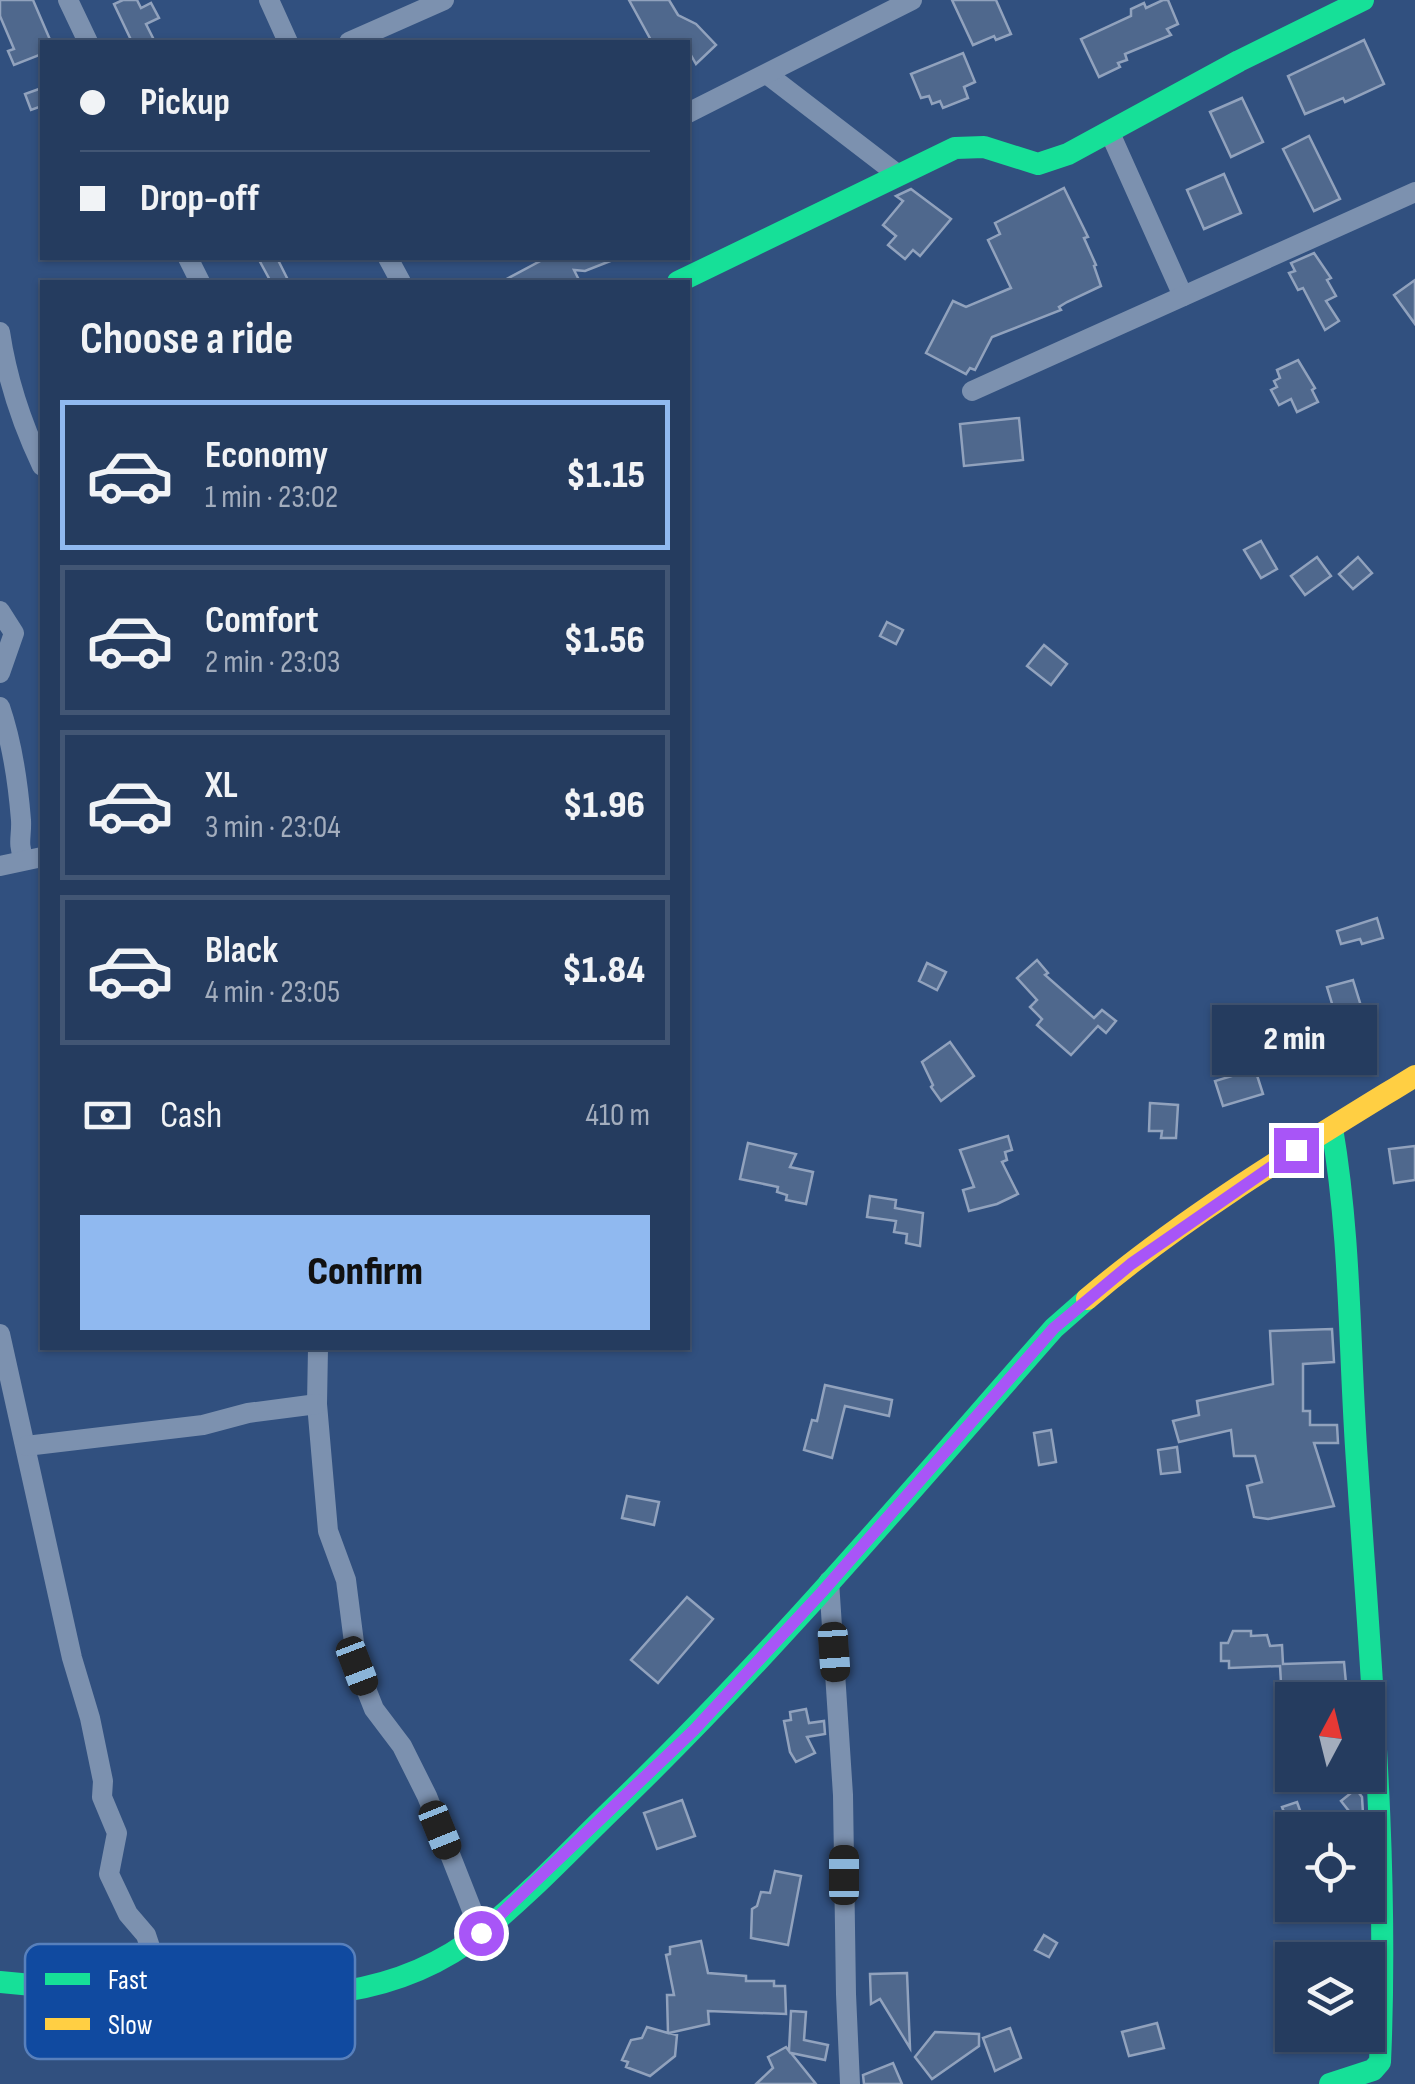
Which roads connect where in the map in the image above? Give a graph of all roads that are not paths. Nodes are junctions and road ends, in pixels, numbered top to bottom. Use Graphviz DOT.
graph roads {
  1 [pos="68,0"];
  2 [pos="269,0"];
  3 [pos="444,0"];
  4 [pos="912,0"];
  5 [pos="1363,0"];
  6 [pos="87,40"];
  7 [pos="287,40"];
  8 [pos="353,40"];
  9 [pos="768,75"];
  10 [pos="690,112"];
  11 [pos="1110,133"];
  12 [pos="897,174"];
  13 [pos="1415,192"];
  14 [pos="682,280"];
  15 [pos="1183,296"];
  16 [pos="0,332"];
  17 [pos="972,390"];
  18 [pos="40,462"];
  19 [pos="0,611"];
  20 [pos="0,674"];
  21 [pos="0,707"];
  22 [pos="33,858"];
  23 [pos="0,866"];
  24 [pos="1415,1076"];
  25 [pos="1332,1128"];
  26 [pos="0,1334"];
  27 [pos="318,1350"];
  28 [pos="318,1404"];
  29 [pos="26,1446"];
  30 [pos="829,1581"];
  31 [pos="481,1933"];
  32 [pos="149,1944"];
  33 [pos="0,1982"];
  34 [pos="25,1984"];
  35 [pos="355,1990"];
  36 [pos="850,2084"];
  37 [pos="1330,2084"];
  1 -- 6 [label="street"];
  2 -- 7 [label="street"];
  3 -- 8 [label="street"];
  4 -- 9 [label="street"];
  5 -- 11 [label="street"];
  9 -- 10 [label="street"];
  9 -- 12 [label="street"];
  11 -- 12 [label="street"];
  11 -- 15 [label="street"];
  12 -- 14 [label="street"];
  13 -- 15 [label="street"];
  15 -- 17 [label="street"];
  16 -- 18 [label="street"];
  19 -- 20 [label="street"];
  21 -- 22 [label="street"];
  22 -- 23 [label="street"];
  24 -- 25 [label="street"];
  25 -- 30 [label="street"];
  25 -- 37 [label="street"];
  26 -- 29 [label="street"];
  27 -- 28 [label="street"];
  28 -- 29 [label="street"];
  28 -- 31 [label="street"];
  29 -- 32 [label="street"];
  30 -- 31 [label="street"];
  30 -- 36 [label="street"];
  31 -- 35 [label="street"];
  33 -- 34 [label="street"];
}
